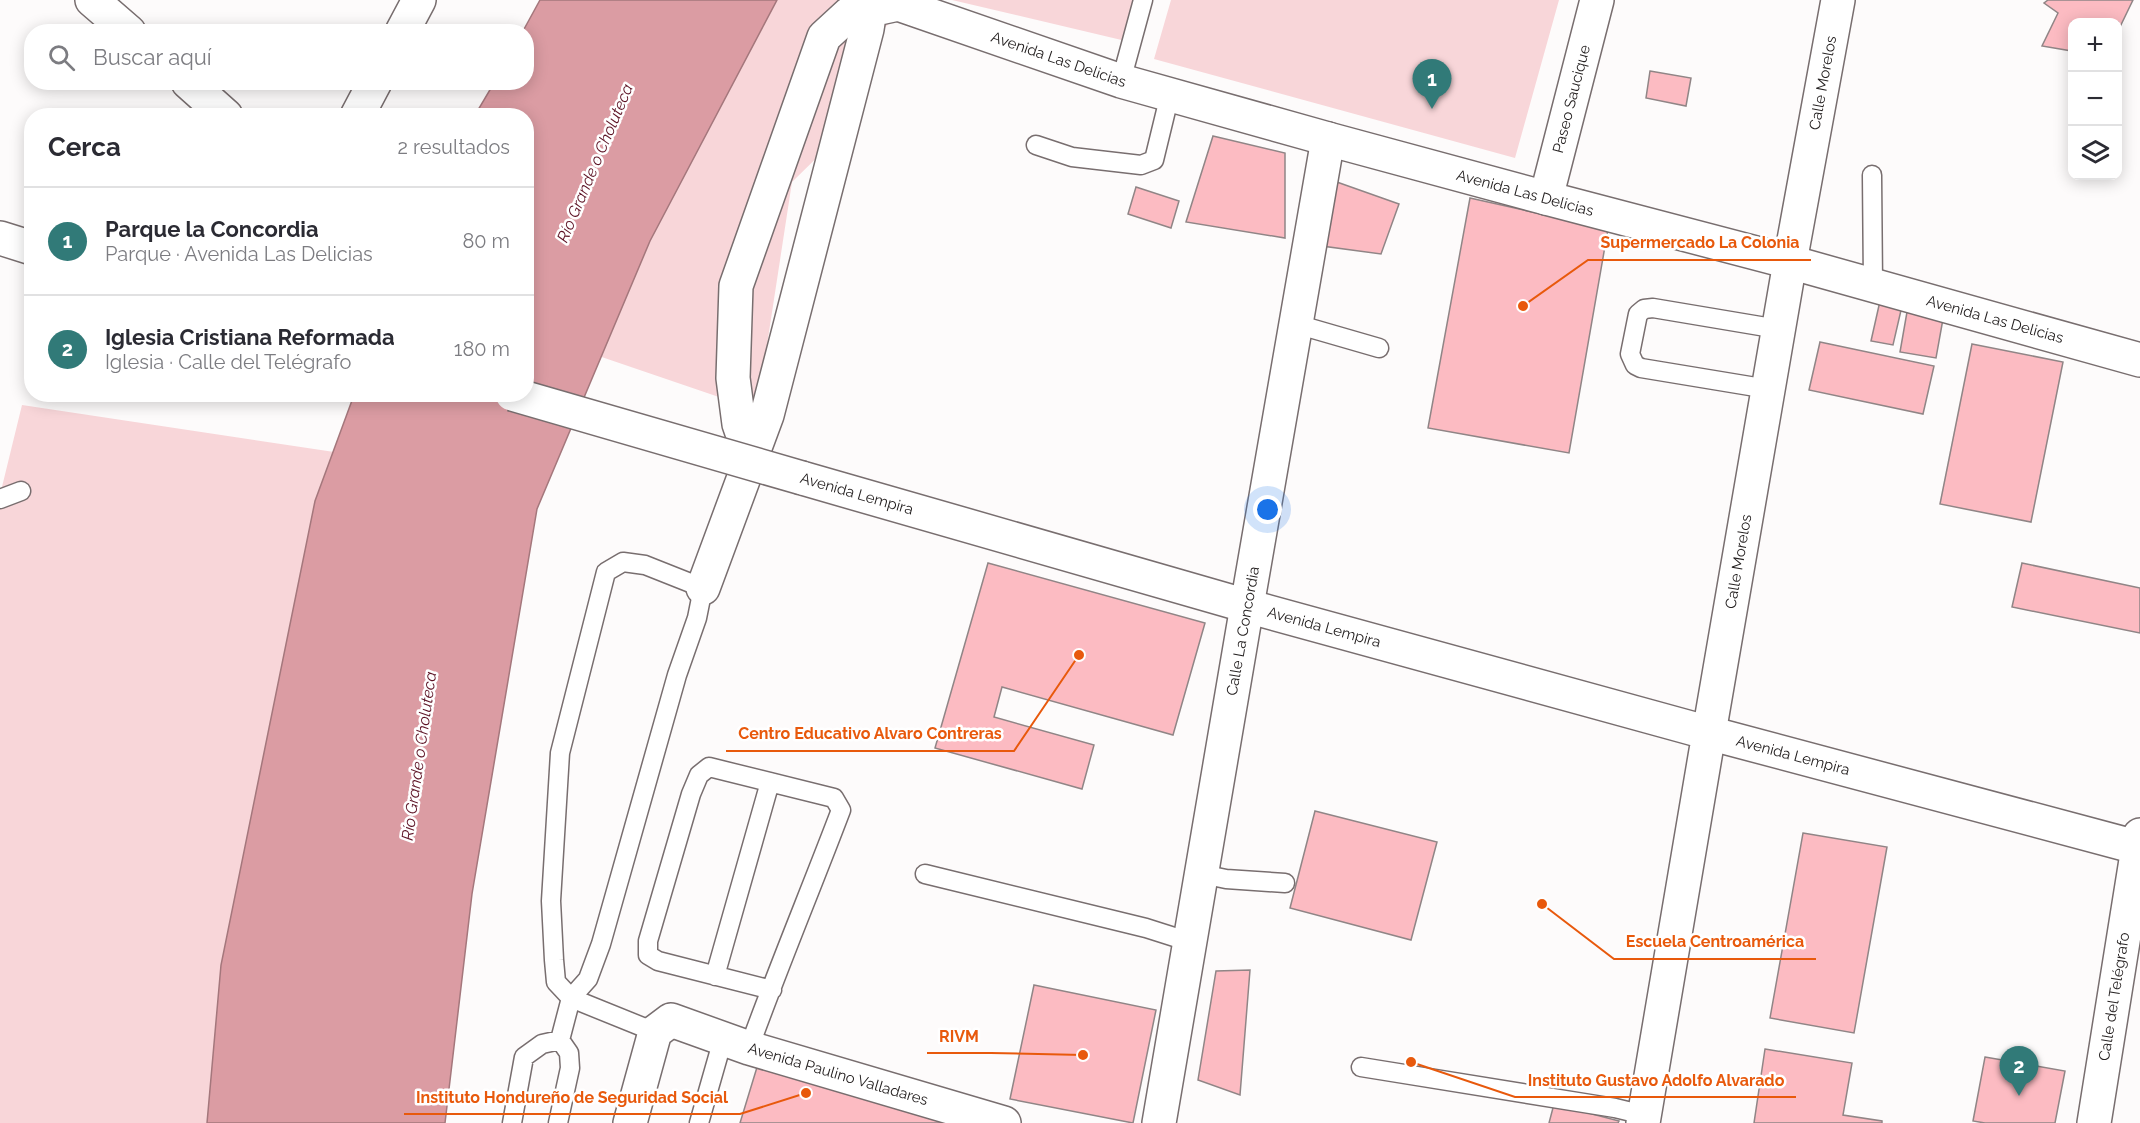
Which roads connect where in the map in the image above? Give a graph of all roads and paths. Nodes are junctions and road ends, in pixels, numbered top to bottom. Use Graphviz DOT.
graph roads {
  1 [pos="92,0"];
  2 [pos="419,0"];
  3 [pos="1143,0"];
  4 [pos="1597,0"];
  5 [pos="1838,0"];
  6 [pos="918,5"];
  7 [pos="870,10"];
  8 [pos="120,24"];
  9 [pos="406,24"];
  10 [pos="1121,81"];
  11 [pos="197,90"];
  12 [pos="371,90"];
  13 [pos="1170,94"];
  14 [pos="217,108"];
  15 [pos="361,108"];
  16 [pos="1328,140"];
  17 [pos="1036,145"];
  18 [pos="1872,175"];
  19 [pos="1546,198"];
  20 [pos="0,238"];
  21 [pos="24,246"];
  22 [pos="1790,262"];
  23 [pos="1872,285"];
  24 [pos="1296,324"];
  25 [pos="1778,329"];
  26 [pos="1379,348"];
  27 [pos="2140,360"];
  28 [pos="1768,389"];
  29 [pos="534,400"];
  30 [pos="751,459"];
  31 [pos="21,491"];
  32 [pos="0,499"];
  33 [pos="703,588"];
  34 [pos="1247,606"];
  35 [pos="1709,733"];
  36 [pos="770,782"];
  37 [pos="2139,843"];
  38 [pos="925,874"];
  39 [pos="1202,874"];
  40 [pos="1285,883"];
  41 [pos="1190,942"];
  42 [pos="715,976"];
  43 [pos="772,990"];
  44 [pos="571,998"];
  45 [pos="663,1026"];
  46 [pos="560,1040"];
  47 [pos="736,1043"];
  48 [pos="1361,1067"];
  49 [pos="1644,1119"];
  50 [pos="512,1123"];
  51 [pos="558,1123"];
  52 [pos="630,1123"];
  53 [pos="699,1123"];
  54 [pos="1004,1123"];
  55 [pos="1159,1123"];
  56 [pos="2094,1123"];
  1 -- 8 [label="street"];
  2 -- 9 [label="street"];
  3 -- 10 [label="lane"];
  4 -- 19 [label="street, Paseo Saucique"];
  5 -- 22 [label="street, Calle Morelos"];
  6 -- 7 [label="street, Avenida Las Delicias"];
  6 -- 10 [label="street, Avenida Las Delicias"];
  7 -- 30 [label="street"];
  7 -- 30 [label="street, Avenida Las Delicias"];
  10 -- 13 [label="street, Avenida Las Delicias"];
  11 -- 14 [label="street"];
  12 -- 15 [label="street"];
  13 -- 16 [label="street, Avenida Las Delicias"];
  13 -- 17 [label="lane"];
  16 -- 19 [label="street, Avenida Las Delicias"];
  16 -- 24 [label="street, Calle La Concordia"];
  18 -- 23 [label="lane"];
  19 -- 22 [label="street, Avenida Las Delicias"];
  20 -- 21 [label="street"];
  22 -- 23 [label="street, Avenida Las Delicias"];
  22 -- 25 [label="street, Calle Morelos"];
  23 -- 27 [label="street, Avenida Las Delicias"];
  24 -- 26 [label="lane"];
  24 -- 34 [label="street, Calle La Concordia"];
  25 -- 28 [label="street, Calle Morelos"];
  25 -- 28 [label="lane"];
  28 -- 35 [label="street, Calle Morelos"];
  29 -- 34 [label="street, Avenida Lempira, bridge"];
  30 -- 33 [label="street"];
  31 -- 32 [label="lane"];
  33 -- 44 [label="lane"];
  33 -- 44 [label="lane"];
  34 -- 35 [label="street, Avenida Lempira"];
  34 -- 39 [label="street, Calle La Concordia"];
  35 -- 37 [label="street, Avenida Lempira"];
  35 -- 49 [label="street, Calle Morelos"];
  36 -- 42 [label="lane"];
  36 -- 42 [label="lane"];
  36 -- 43 [label="lane"];
  37 -- 56 [label="street, Calle del Telégrafo"];
  38 -- 41 [label="lane"];
  39 -- 40 [label="lane"];
  39 -- 41 [label="street, Calle La Concordia"];
  41 -- 55 [label="street, Calle La Concordia"];
  42 -- 43 [label="lane"];
  43 -- 47 [label="lane"];
  44 -- 45 [label="lane"];
  44 -- 46 [label="lane"];
  45 -- 47 [label="street, Avenida Paulino Valladares"];
  45 -- 52 [label="street"];
  46 -- 50 [label="lane"];
  46 -- 51 [label="lane"];
  47 -- 53 [label="lane"];
  47 -- 54 [label="street, Avenida Paulino Valladares"];
  48 -- 49 [label="lane"];
}
